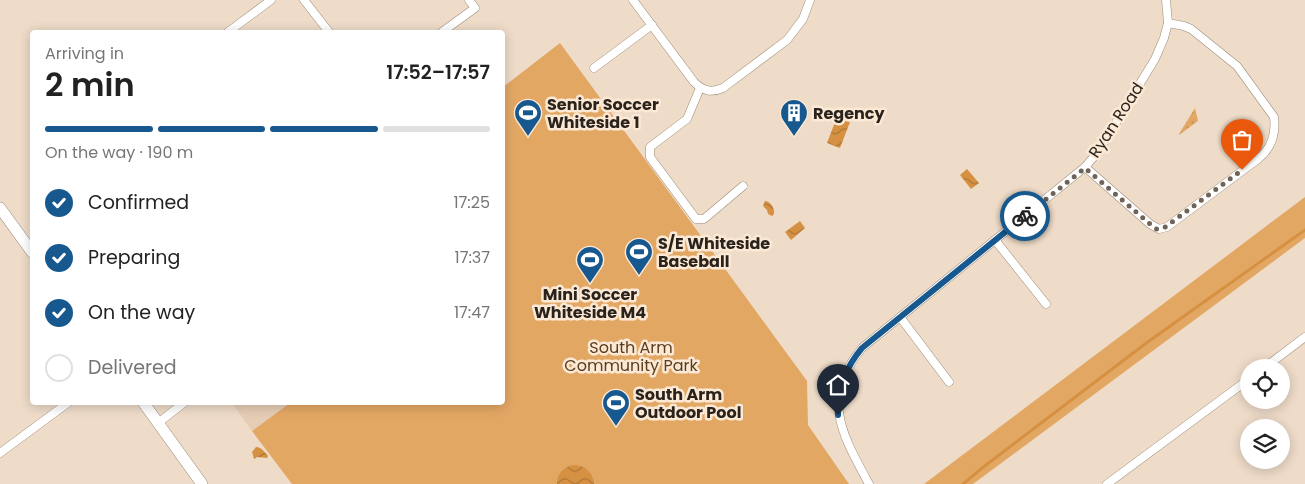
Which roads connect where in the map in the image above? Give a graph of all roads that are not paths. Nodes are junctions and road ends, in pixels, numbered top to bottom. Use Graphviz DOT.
graph roads {
  1 [pos="271,0"];
  2 [pos="304,0"];
  3 [pos="469,0"];
  4 [pos="633,0"];
  5 [pos="810,0"];
  6 [pos="1166,0"];
  7 [pos="1168,23"];
  8 [pos="652,26"];
  9 [pos="231,30"];
  10 [pos="327,30"];
  11 [pos="445,30"];
  12 [pos="594,68"];
  13 [pos="700,88"];
  14 [pos="1085,168"];
  15 [pos="743,186"];
  16 [pos="0,208"];
  17 [pos="1159,229"];
  18 [pos="1158,238"];
  19 [pos="995,240"];
  20 [pos="30,249"];
  21 [pos="1046,304"];
  22 [pos="900,317"];
  23 [pos="1305,337"];
  24 [pos="1276,359"];
  25 [pos="949,382"];
  26 [pos="1240,386"];
  27 [pos="65,405"];
  28 [pos="145,405"];
  29 [pos="180,405"];
  30 [pos="158,423"];
  31 [pos="0,453"];
  32 [pos="202,484"];
  33 [pos="870,484"];
  34 [pos="1107,484"];
  1 -- 9 [label="street"];
  2 -- 10 [label="street"];
  3 -- 11 [label="street"];
  4 -- 8 [label="street"];
  5 -- 13 [label="street"];
  6 -- 7 [label="street, Ryan Road"];
  7 -- 14 [label="street, Ryan Road"];
  7 -- 17 [label="street"];
  8 -- 12 [label="street"];
  8 -- 13 [label="street"];
  13 -- 15 [label="street"];
  14 -- 17 [label="street"];
  14 -- 19 [label="street, Ryan Road"];
  16 -- 20 [label="street"];
  17 -- 18 [label="street"];
  19 -- 21 [label="street"];
  19 -- 22 [label="street, Ryan Road"];
  22 -- 25 [label="street"];
  22 -- 33 [label="street, Ryan Road"];
  23 -- 24 [label="street"];
  26 -- 34 [label="street"];
  27 -- 31 [label="street"];
  28 -- 30 [label="street"];
  29 -- 30 [label="street"];
  30 -- 32 [label="street"];
}
